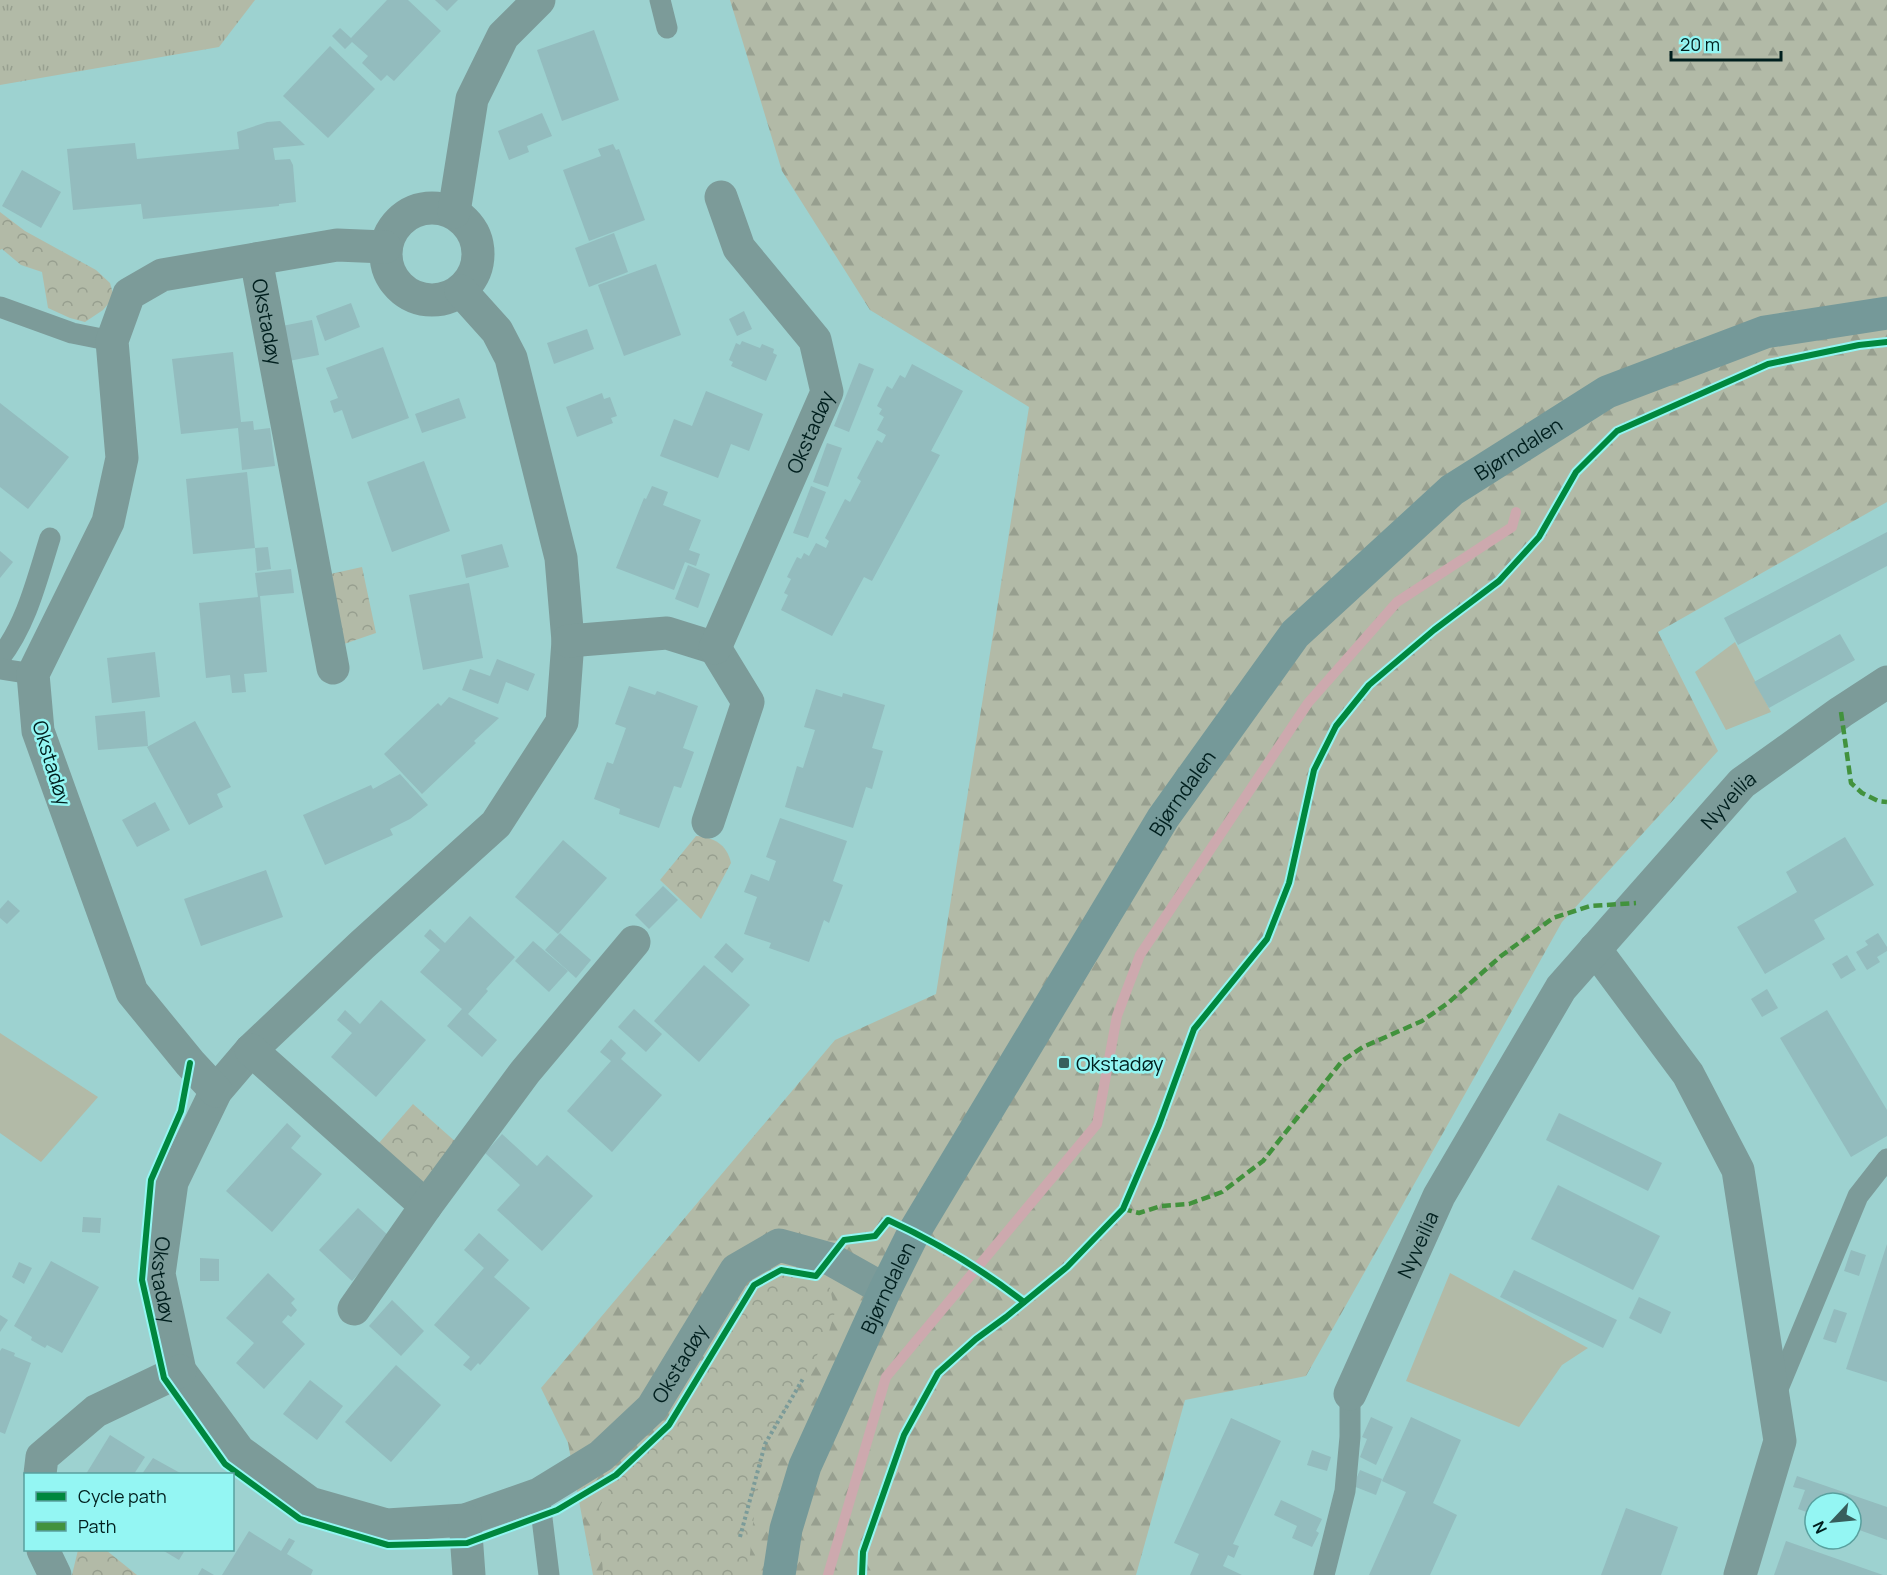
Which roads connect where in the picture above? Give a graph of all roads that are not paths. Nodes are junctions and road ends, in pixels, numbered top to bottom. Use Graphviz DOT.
graph roads {
  1 [pos="539,0"];
  2 [pos="660,0"];
  3 [pos="667,28"];
  4 [pos="722,196"];
  5 [pos="454,212"];
  6 [pos="385,247"];
  7 [pos="256,259"];
  8 [pos="461,291"];
  9 [pos="0,307"];
  10 [pos="1887,313"];
  11 [pos="112,340"];
  12 [pos="50,538"];
  13 [pos="568,640"];
  14 [pos="715,648"];
  15 [pos="0,658"];
  16 [pos="333,668"];
  17 [pos="0,669"];
  18 [pos="33,674"];
  19 [pos="1887,682"];
  20 [pos="708,822"];
  21 [pos="634,942"];
  22 [pos="1595,949"];
  23 [pos="251,1050"];
  24 [pos="216,1091"];
  25 [pos="1887,1160"];
  26 [pos="426,1206"];
  27 [pos="885,1290"];
  28 [pos="354,1309"];
  29 [pos="180,1371"];
  30 [pos="1350,1394"];
  31 [pos="1774,1399"];
  32 [pos="40,1473"];
  33 [pos="539,1494"];
  34 [pos="465,1520"];
  35 [pos="43,1551"];
  36 [pos="55,1575"];
  37 [pos="469,1575"];
  38 [pos="549,1575"];
  39 [pos="779,1575"];
  40 [pos="1324,1575"];
  41 [pos="1740,1575"];
  1 -- 5 [label="street"];
  2 -- 3 [label="lane"];
  4 -- 14 [label="street, Okstadøy"];
  5 -- 6 [label="street"];
  5 -- 8 [label="street"];
  6 -- 7 [label="street, Okstadøy"];
  6 -- 8 [label="street"];
  7 -- 11 [label="street, Okstadøy"];
  7 -- 16 [label="street, Okstadøy"];
  8 -- 13 [label="street, Okstadøy"];
  9 -- 11 [label="lane"];
  10 -- 27 [label="main road, Bjørndalen"];
  11 -- 18 [label="street, Okstadøy"];
  12 -- 15 [label="lane"];
  13 -- 14 [label="street"];
  13 -- 23 [label="street, Okstadøy"];
  14 -- 20 [label="street"];
  17 -- 18 [label="lane"];
  18 -- 24 [label="street, Okstadøy"];
  19 -- 22 [label="street, Nyveilia"];
  21 -- 26 [label="street"];
  22 -- 30 [label="street, Nyveilia"];
  22 -- 31 [label="street"];
  23 -- 24 [label="street, Okstadøy"];
  23 -- 26 [label="street"];
  24 -- 29 [label="street, Okstadøy"];
  25 -- 31 [label="lane"];
  26 -- 28 [label="street"];
  27 -- 33 [label="street, Okstadøy"];
  27 -- 39 [label="main road, Bjørndalen"];
  29 -- 32 [label="street"];
  29 -- 34 [label="street, Okstadøy"];
  30 -- 40 [label="lane, Nyveilia"];
  31 -- 41 [label="street"];
  33 -- 34 [label="street, Okstadøy"];
  33 -- 38 [label="lane"];
  34 -- 37 [label="street"];
  35 -- 36 [label="street"];
}
